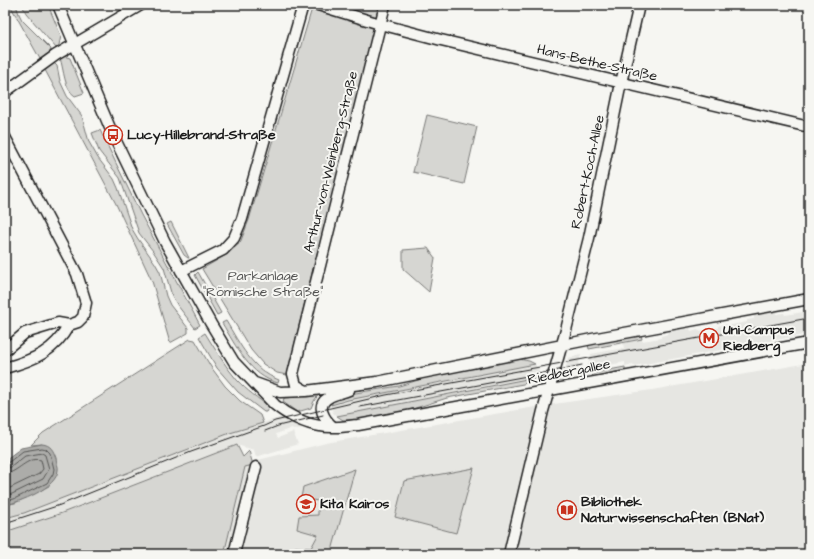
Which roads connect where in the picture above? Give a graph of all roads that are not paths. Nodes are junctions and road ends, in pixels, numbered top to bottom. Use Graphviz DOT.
graph roads {
  1 [pos="58,5"];
  2 [pos="141,5"];
  3 [pos="303,5"];
  4 [pos="318,5"];
  5 [pos="385,5"];
  6 [pos="639,5"];
  7 [pos="380,24"];
  8 [pos="75,43"];
  9 [pos="621,83"];
  10 [pos="5,92"];
  11 [pos="809,127"];
  12 [pos="5,137"];
  13 [pos="181,271"];
  14 [pos="809,299"];
  15 [pos="70,325"];
  16 [pos="809,343"];
  17 [pos="562,345"];
  18 [pos="5,350"];
  19 [pos="5,368"];
  20 [pos="252,382"];
  21 [pos="363,384"];
  22 [pos="548,390"];
  23 [pos="306,391"];
  24 [pos="333,427"];
  25 [pos="256,467"];
  26 [pos="234,554"];
  27 [pos="509,554"];
  1 -- 8 [label="street"];
  2 -- 8 [label="street"];
  3 -- 13 [label="street"];
  4 -- 7 [label="street, Hans-Bethe-Straße"];
  5 -- 7 [label="street, Arthur-von-Weinberg-Straße"];
  6 -- 9 [label="street, Robert-Koch-Allee"];
  7 -- 9 [label="street, Hans-Bethe-Straße"];
  7 -- 23 [label="street, Arthur-von-Weinberg-Straße"];
  8 -- 10 [label="street"];
  8 -- 13 [label="street"];
  9 -- 11 [label="street, Hans-Bethe-Straße"];
  9 -- 17 [label="street, Robert-Koch-Allee"];
  12 -- 15 [label="street"];
  13 -- 20 [label="street"];
  14 -- 17 [label="street, Riedbergallee"];
  15 -- 18 [label="street"];
  15 -- 19 [label="street"];
  16 -- 22 [label="street, Riedbergallee"];
  17 -- 21 [label="street, Riedbergallee"];
  17 -- 22 [label="street, Robert-Koch-Allee"];
  20 -- 23 [label="street, Riedbergallee"];
  20 -- 24 [label="street, Riedbergallee"];
  21 -- 23 [label="street, Riedbergallee"];
  21 -- 24 [label="street, Riedbergallee"];
  22 -- 24 [label="street, Riedbergallee"];
  22 -- 27 [label="street, Robert-Koch-Allee"];
  25 -- 26 [label="street"];
}
